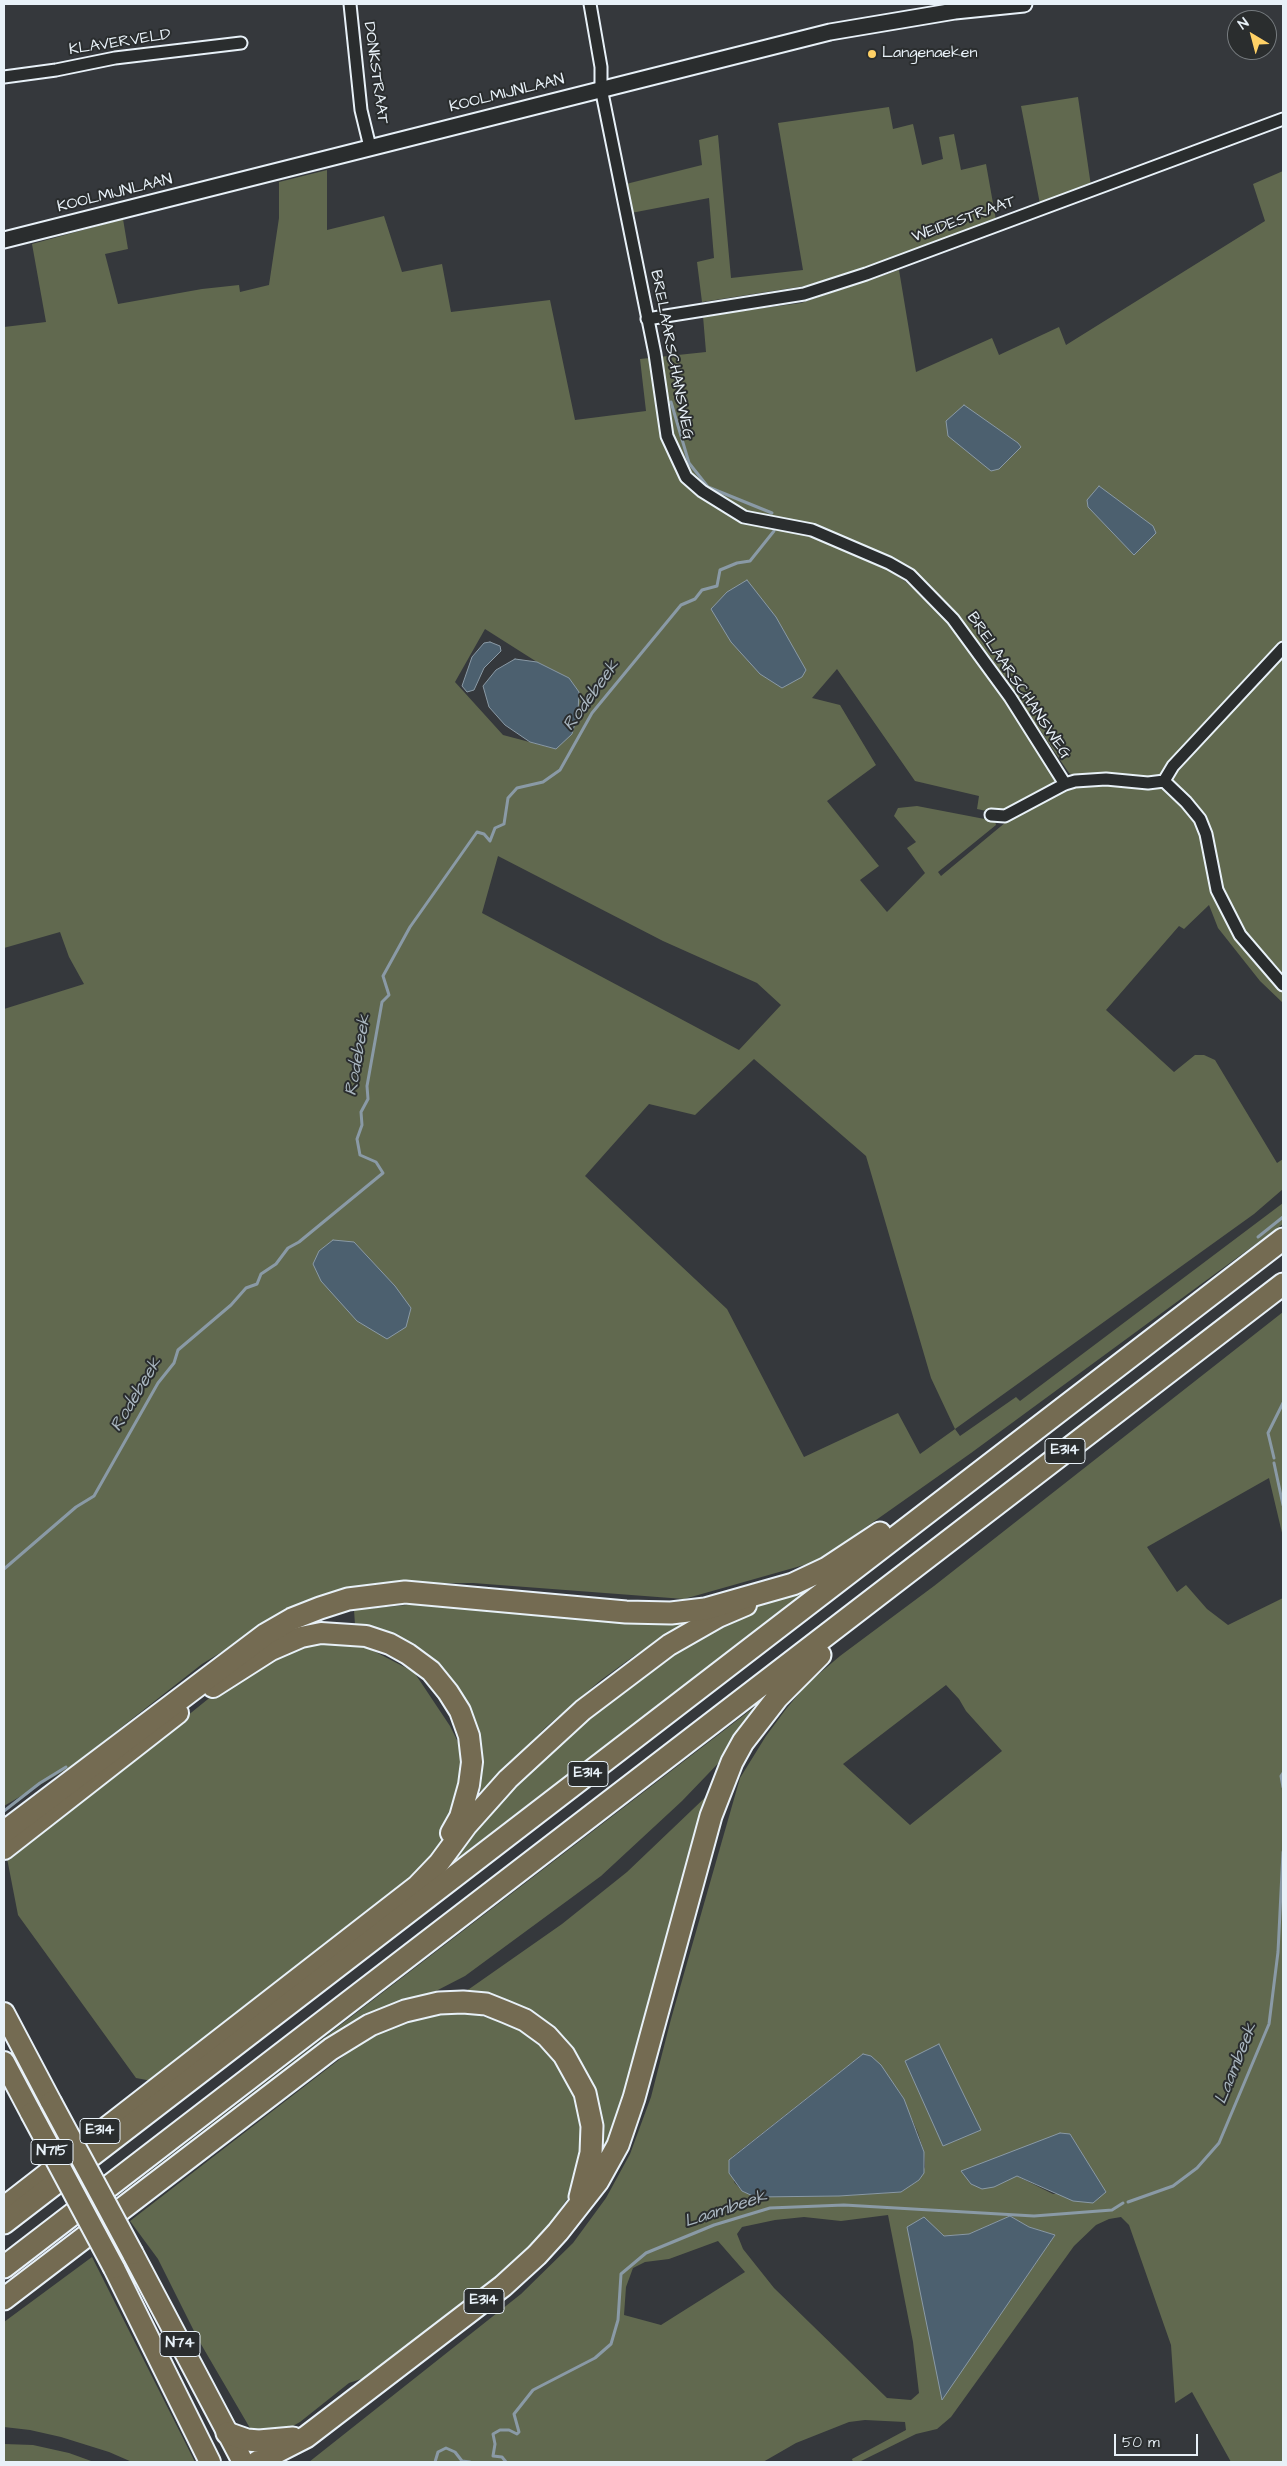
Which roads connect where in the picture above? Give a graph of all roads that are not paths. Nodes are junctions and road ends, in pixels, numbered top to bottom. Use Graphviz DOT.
graph roads {
  1 [pos="350,4"];
  2 [pos="590,4"];
  3 [pos="1024,4"];
  4 [pos="1000,5"];
  5 [pos="240,43"];
  6 [pos="4,77"];
  7 [pos="601,88"];
  8 [pos="1283,119"];
  9 [pos="370,147"];
  10 [pos="4,240"];
  11 [pos="647,319"];
  12 [pos="1283,648"];
  13 [pos="1164,780"];
  14 [pos="1065,784"];
  15 [pos="991,815"];
  16 [pos="1283,985"];
  17 [pos="1283,1239"];
  18 [pos="1283,1284"];
  19 [pos="1064,1408"];
  20 [pos="793,1584"];
  21 [pos="847,1619"];
  22 [pos="4,1832"];
  23 [pos="4,1848"];
  24 [pos="404,1896"];
  25 [pos="4,2013"];
  26 [pos="4,2062"];
  27 [pos="91,2177"];
  28 [pos="72,2191"];
  29 [pos="4,2207"];
  30 [pos="576,2208"];
  31 [pos="4,2223"];
  32 [pos="4,2267"];
  33 [pos="4,2299"];
  34 [pos="227,2433"];
  35 [pos="306,2437"];
  36 [pos="287,2461"];
  37 [pos="210,2462"];
  38 [pos="243,2462"];
  39 [pos="257,2462"];
  1 -- 9 [label="street, DONKSTRAAT"];
  2 -- 7 [label="street, BRELAARSCHANSWEG"];
  3 -- 4 [label="street, KOOLMIJNLAAN"];
  4 -- 7 [label="street, KOOLMIJNLAAN"];
  5 -- 6 [label="street, KLAVERVELD"];
  7 -- 9 [label="street, KOOLMIJNLAAN"];
  7 -- 11 [label="street, BRELAARSCHANSWEG"];
  8 -- 11 [label="street, WEIDESTRAAT"];
  9 -- 10 [label="street, KOOLMIJNLAAN"];
  11 -- 14 [label="street, BRELAARSCHANSWEG"];
  12 -- 13 [label="street"];
  13 -- 14 [label="street, BRELAARSCHANSWEG"];
  13 -- 16 [label="street"];
  14 -- 15 [label="street, BRELAARSCHANSWEG"];
  17 -- 19 [label="highway, E314"];
  18 -- 21 [label="highway, E314"];
  19 -- 20 [label="highway, E314"];
  19 -- 31 [label="highway, E314"];
  20 -- 22 [label="highway, E314"];
  20 -- 24 [label="highway, E314"];
  21 -- 30 [label="highway, E314"];
  21 -- 32 [label="highway, E314"];
  23 -- 24 [label="highway, E314"];
  24 -- 29 [label="highway, E314"];
  25 -- 27 [label="highway, N715, bridge"];
  26 -- 28 [label="highway, N715, bridge"];
  27 -- 34 [label="highway, N74, bridge"];
  28 -- 37 [label="highway, N74, bridge"];
  30 -- 33 [label="highway, E314"];
  30 -- 35 [label="highway, E314"];
  34 -- 35 [label="highway, E314"];
  34 -- 38 [label="highway, N74"];
  35 -- 36 [label="highway, E314"];
  35 -- 39 [label="highway, E314"];
}
